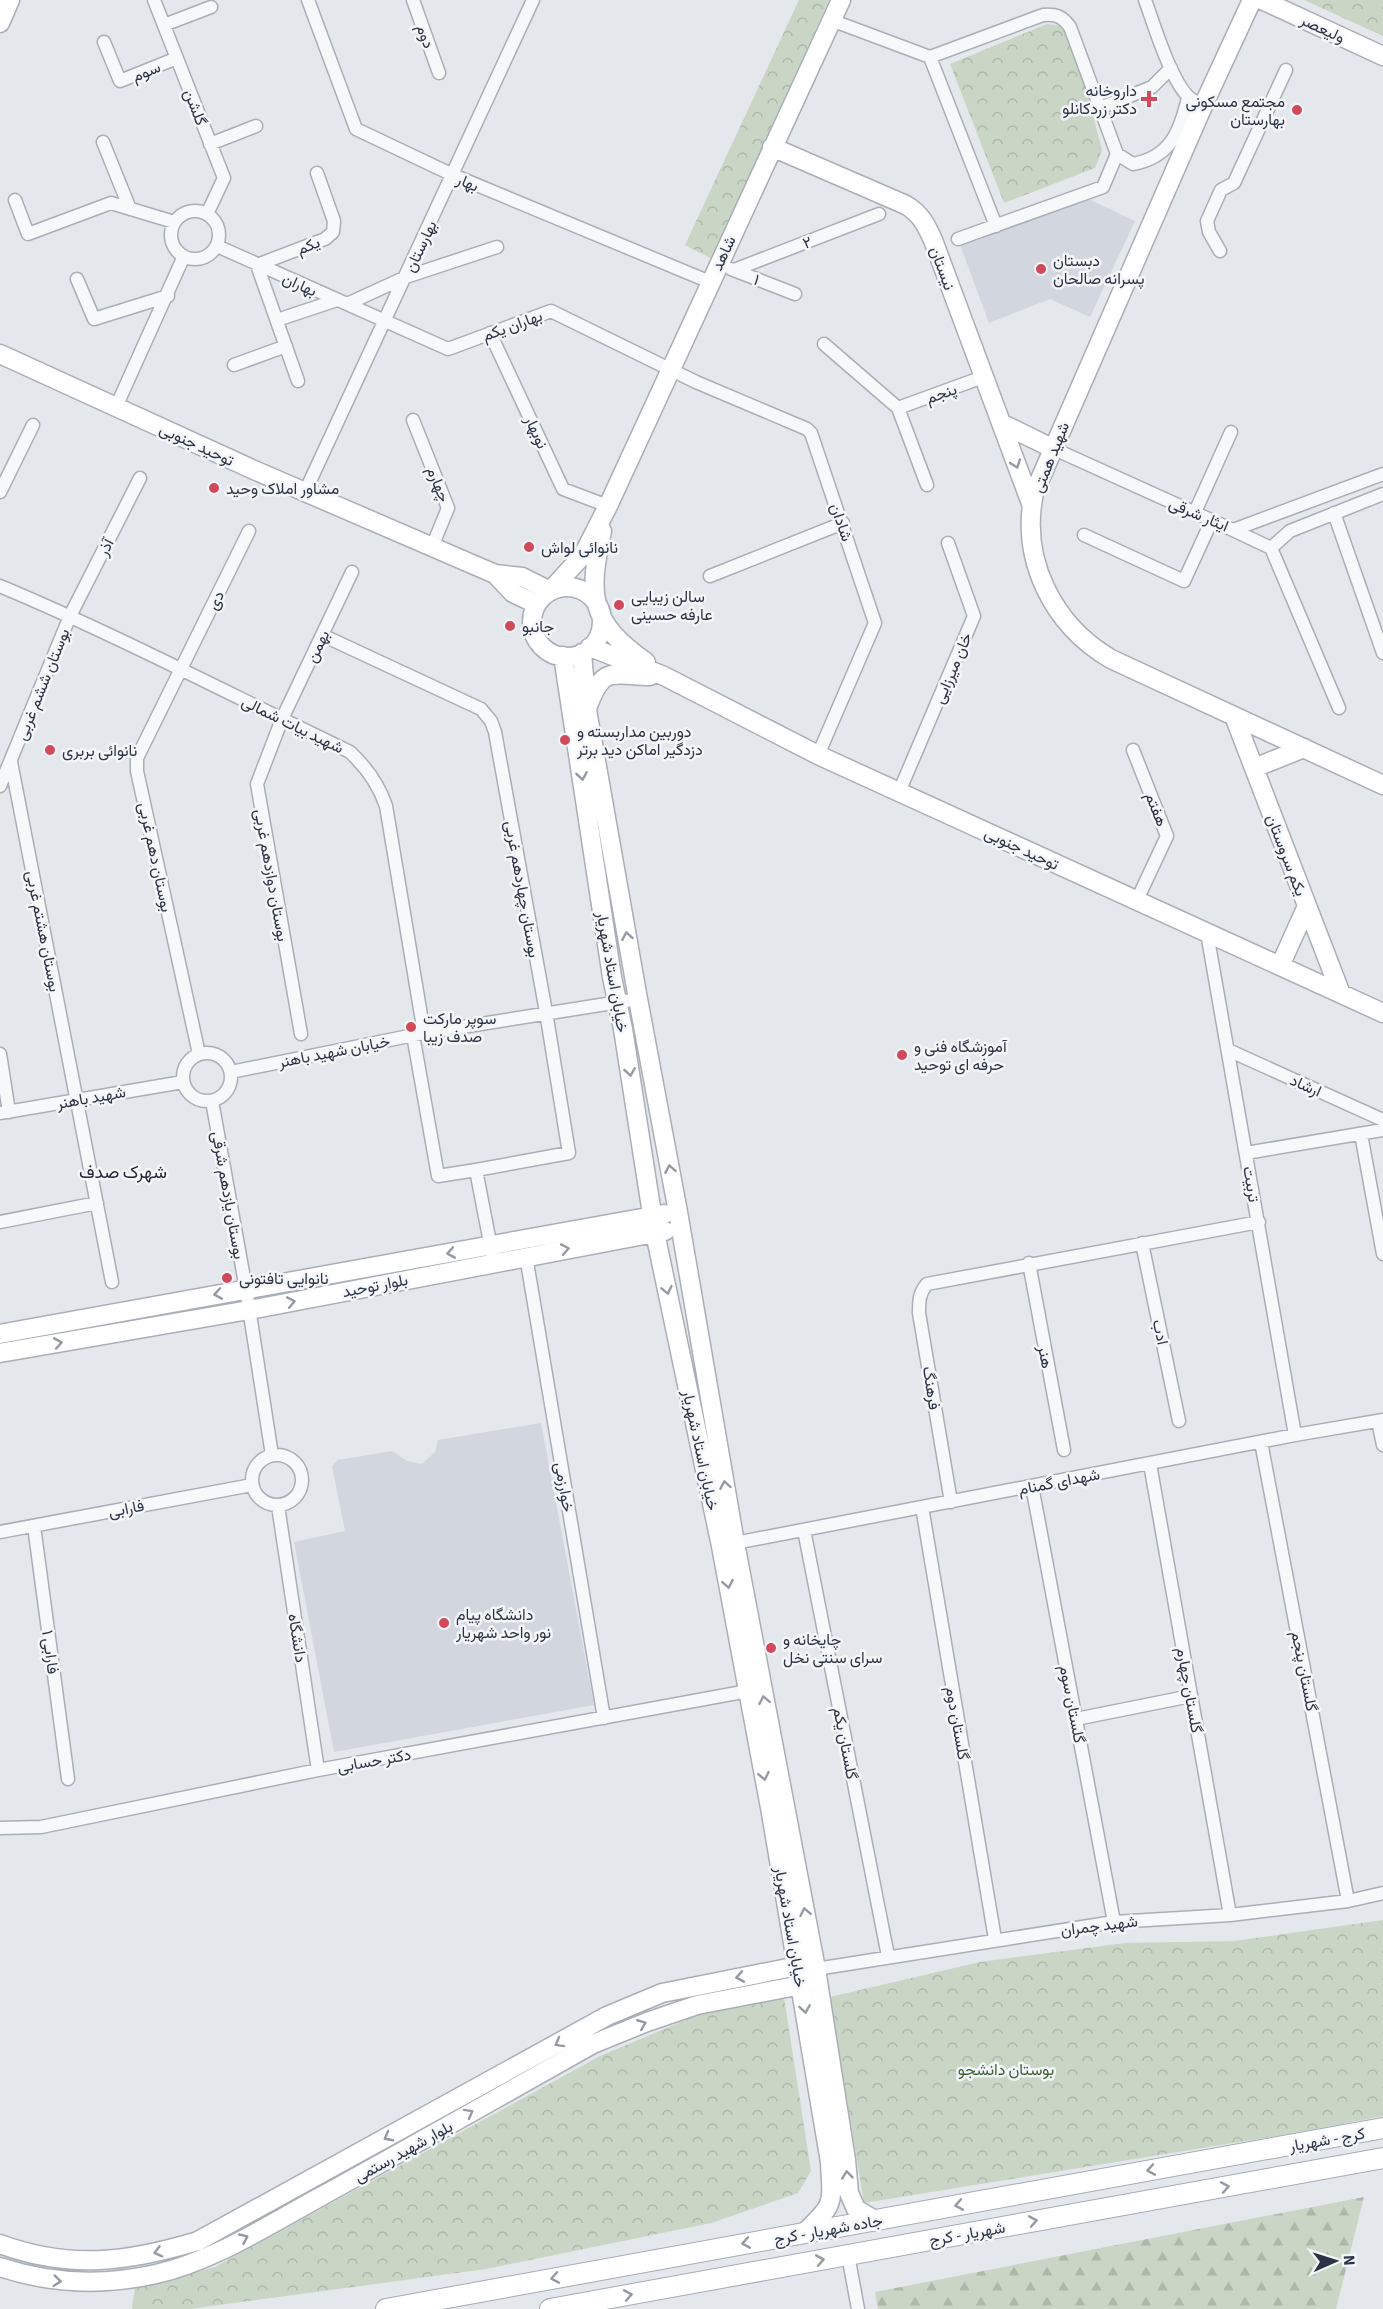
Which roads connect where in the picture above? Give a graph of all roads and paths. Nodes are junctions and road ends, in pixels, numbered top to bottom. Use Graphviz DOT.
graph roads {
  1 [pos="10,0"];
  2 [pos="154,0"];
  3 [pos="308,0"];
  4 [pos="413,0"];
  5 [pos="533,0"];
  6 [pos="841,0"];
  7 [pos="1145,0"];
  8 [pos="1252,0"];
  9 [pos="1263,0"];
  10 [pos="211,7"];
  11 [pos="831,21"];
  12 [pos="1,23"];
  13 [pos="164,25"];
  14 [pos="104,42"];
  15 [pos="1383,56"];
  16 [pos="930,57"];
  17 [pos="177,58"];
  18 [pos="1171,68"];
  19 [pos="1286,70"];
  20 [pos="439,73"];
  21 [pos="1196,102"];
  22 [pos="1100,108"];
  23 [pos="255,126"];
  24 [pos="104,142"];
  25 [pos="210,144"];
  26 [pos="772,147"];
  27 [pos="1117,154"];
  28 [pos="317,172"];
  29 [pos="453,176"];
  30 [pos="15,200"];
  31 [pos="130,209"];
  32 [pos="207,214"];
  33 [pos="879,214"];
  34 [pos="174,222"];
  35 [pos="996,226"];
  36 [pos="958,239"];
  37 [pos="217,246"];
  38 [pos="497,247"];
  39 [pos="1220,251"];
  40 [pos="184,256"];
  41 [pos="257,265"];
  42 [pos="726,267"];
  43 [pos="406,277"];
  44 [pos="77,279"];
  45 [pos="710,282"];
  46 [pos="795,294"];
  47 [pos="168,296"];
  48 [pos="342,302"];
  49 [pos="277,320"];
  50 [pos="385,321"];
  51 [pos="490,333"];
  52 [pos="824,344"];
  53 [pos="286,346"];
  54 [pos="0,354"];
  55 [pos="234,365"];
  56 [pos="670,369"];
  57 [pos="983,377"];
  58 [pos="298,381"];
  59 [pos="116,407"];
  60 [pos="898,408"];
  61 [pos="413,420"];
  62 [pos="1001,423"];
  63 [pos="33,425"];
  64 [pos="1231,432"];
  65 [pos="1052,448"];
  66 [pos="1383,474"];
  67 [pos="140,478"];
  68 [pos="927,485"];
  69 [pos="0,492"];
  70 [pos="305,492"];
  71 [pos="1383,494"];
  72 [pos="608,506"];
  73 [pos="1032,506"];
  74 [pos="1195,512"];
  75 [pos="1334,513"];
  76 [pos="1212,520"];
  77 [pos="843,523"];
  78 [pos="1233,530"];
  79 [pos="249,531"];
  80 [pos="1084,535"];
  81 [pos="948,543"];
  82 [pos="432,547"];
  83 [pos="1271,548"];
  84 [pos="352,572"];
  85 [pos="495,574"];
  86 [pos="710,576"];
  87 [pos="0,586"];
  88 [pos="550,591"];
  89 [pos="536,604"];
  90 [pos="600,614"];
  91 [pos="70,616"];
  92 [pos="322,634"];
  93 [pos="586,650"];
  94 [pos="1383,653"];
  95 [pos="563,656"];
  96 [pos="181,668"];
  97 [pos="664,676"];
  98 [pos="1339,708"];
  99 [pos="586,710"];
  100 [pos="1234,716"];
  101 [pos="282,719"];
  102 [pos="1304,748"];
  103 [pos="1133,750"];
  104 [pos="818,755"];
  105 [pos="11,762"];
  106 [pos="1254,768"];
  107 [pos="1383,785"];
  108 [pos="0,786"];
  109 [pos="899,792"];
  110 [pos="1137,900"];
  111 [pos="1307,906"];
  112 [pos="1207,933"];
  113 [pos="1280,966"];
  114 [pos="611,970"];
  115 [pos="634,975"];
  116 [pos="1341,994"];
  117 [pos="638,999"];
  118 [pos="616,1002"];
  119 [pos="546,1012"];
  120 [pos="1383,1012"];
  121 [pos="644,1025"];
  122 [pos="623,1029"];
  123 [pos="301,1034"];
  124 [pos="418,1034"];
  125 [pos="1228,1050"];
  126 [pos="0,1054"];
  127 [pos="199,1054"];
  128 [pos="231,1072"];
  129 [pos="183,1082"];
  130 [pos="76,1099"];
  131 [pos="212,1101"];
  132 [pos="5,1113"];
  133 [pos="1383,1120"];
  134 [pos="1383,1130"];
  135 [pos="1361,1134"];
  136 [pos="1246,1153"];
  137 [pos="476,1170"];
  138 [pos="438,1176"];
  139 [pos="97,1203"];
  140 [pos="679,1220"];
  141 [pos="0,1222"];
  142 [pos="1259,1222"];
  143 [pos="654,1224"];
  144 [pos="1142,1243"];
  145 [pos="493,1254"];
  146 [pos="1383,1254"];
  147 [pos="526,1256"];
  148 [pos="1029,1263"];
  149 [pos="112,1281"];
  150 [pos="246,1289"];
  151 [pos="249,1310"];
  152 [pos="0,1334"];
  153 [pos="0,1353"];
  154 [pos="1179,1421"];
  155 [pos="1381,1421"];
  156 [pos="1295,1435"];
  157 [pos="1261,1442"];
  158 [pos="1383,1445"];
  159 [pos="1064,1450"];
  160 [pos="272,1455"];
  161 [pos="1150,1464"];
  162 [pos="252,1485"];
  163 [pos="1032,1486"];
  164 [pos="951,1502"];
  165 [pos="278,1506"];
  166 [pos="922,1508"];
  167 [pos="34,1526"];
  168 [pos="804,1530"];
  169 [pos="0,1532"];
  170 [pos="728,1545"];
  171 [pos="748,1691"];
  172 [pos="1191,1696"];
  173 [pos="604,1718"];
  174 [pos="1076,1719"];
  175 [pos="318,1770"];
  176 [pos="69,1779"];
  177 [pos="0,1828"];
  178 [pos="1383,1893"];
  179 [pos="1348,1901"];
  180 [pos="1230,1916"];
  181 [pos="1114,1922"];
  182 [pos="994,1939"];
  183 [pos="888,1956"];
  184 [pos="798,1966"];
  185 [pos="816,1969"];
  186 [pos="801,1985"];
  187 [pos="1383,2128"];
  188 [pos="1271,2149"];
  189 [pos="1383,2158"];
  190 [pos="875,2220"];
  191 [pos="804,2233"];
  192 [pos="0,2244"];
  193 [pos="848,2255"];
  194 [pos="0,2267"];
  195 [pos="386,2309"];
  196 [pos="550,2309"];
  197 [pos="858,2309"];
  1 -- 12 [label="main road"];
  2 -- 13 [label="street, گلشن"];
  3 -- 29 [label="street, بهار"];
  4 -- 20 [label="street, دوم"];
  5 -- 29 [label="street, بهارستان"];
  6 -- 11 [label="main road, شاهد"];
  7 -- 18 [label="street"];
  8 -- 21 [label="main road, شهید همتی"];
  9 -- 15 [label="main road, ولیعصر"];
  10 -- 13 [label="street"];
  11 -- 16 [label="street"];
  11 -- 26 [label="main road, شاهد"];
  13 -- 17 [label="street, گلشن"];
  14 -- 17 [label="street, سوم"];
  16 -- 22 [label="street"];
  16 -- 35 [label="street"];
  17 -- 25 [label="street, گلشن"];
  18 -- 21 [label="street"];
  18 -- 22 [label="street"];
  19 -- 39 [label="street"];
  21 -- 27 [label="street"];
  21 -- 65 [label="main road, شهید همتی"];
  22 -- 27 [label="street"];
  23 -- 25 [label="street"];
  24 -- 31 [label="street"];
  25 -- 32 [label="street, گلشن"];
  26 -- 42 [label="main road, شاهد"];
  26 -- 57 [label="main road, نيستان"];
  27 -- 35 [label="street"];
  28 -- 41 [label="street, یکم"];
  29 -- 43 [label="street, بهارستان"];
  29 -- 45 [label="street, بهار"];
  30 -- 31 [label="street"];
  31 -- 34 [label="street"];
  32 -- 34 [label="street"];
  32 -- 37 [label="street"];
  33 -- 42 [label="street, ۲"];
  34 -- 40 [label="street"];
  35 -- 36 [label="street"];
  37 -- 40 [label="street"];
  37 -- 41 [label="street, بهاران"];
  38 -- 43 [label="street"];
  40 -- 47 [label="street"];
  41 -- 48 [label="street, بهاران"];
  41 -- 49 [label="street"];
  42 -- 45 [label="main road, شاهد"];
  42 -- 46 [label="street, ۱"];
  43 -- 48 [label="street"];
  43 -- 50 [label="street, بهارستان"];
  44 -- 47 [label="street"];
  45 -- 56 [label="main road, شاهد"];
  47 -- 59 [label="street"];
  48 -- 49 [label="street"];
  48 -- 50 [label="street, بهاران"];
  49 -- 53 [label="street"];
  50 -- 51 [label="street, بهاران یکم"];
  50 -- 70 [label="street, بهارستان"];
  51 -- 56 [label="street, بهاران یکم"];
  51 -- 72 [label="street, نوبهار"];
  52 -- 60 [label="street"];
  53 -- 55 [label="street"];
  53 -- 58 [label="street"];
  54 -- 59 [label="main road, توحید جنوبی"];
  56 -- 72 [label="main road, شاهد"];
  56 -- 77 [label="street, شادان"];
  57 -- 60 [label="street, پنجم"];
  57 -- 62 [label="main road, نيستان"];
  59 -- 70 [label="main road, توحید جنوبی"];
  60 -- 68 [label="street"];
  61 -- 82 [label="street, چهارم"];
  62 -- 65 [label="main road"];
  62 -- 73 [label="main road, نيستان, one-way"];
  63 -- 69 [label="street"];
  64 -- 74 [label="street"];
  65 -- 73 [label="main road, شهید همتی"];
  65 -- 74 [label="street, ایثار شرقی"];
  66 -- 78 [label="street, ایثار شرقی"];
  67 -- 91 [label="street, آذر"];
  70 -- 82 [label="main road, توحید جنوبی"];
  71 -- 75 [label="street"];
  72 -- 88 [label="main road"];
  72 -- 90 [label="main road"];
  73 -- 100 [label="main road, شهید همتی"];
  74 -- 76 [label="street, ایثار شرقی"];
  75 -- 83 [label="street"];
  75 -- 94 [label="street"];
  76 -- 78 [label="street, ایثار شرقی"];
  76 -- 80 [label="street"];
  77 -- 86 [label="street"];
  77 -- 104 [label="street, شادان"];
  78 -- 83 [label="street"];
  79 -- 96 [label="street, دی"];
  81 -- 109 [label="street, خان میرزایی"];
  82 -- 85 [label="main road, توحید جنوبی"];
  83 -- 98 [label="street"];
  84 -- 92 [label="street, بهمن"];
  85 -- 88 [label="main road, توحید جنوبی"];
  85 -- 89 [label="main road, توحید جنوبی"];
  87 -- 91 [label="street, شهید بیات شمالی"];
  88 -- 89 [label="main road"];
  88 -- 90 [label="main road"];
  89 -- 95 [label="main road"];
  90 -- 93 [label="main road"];
  90 -- 97 [label="main road, توحید جنوبی"];
  91 -- 96 [label="street, شهید بیات شمالی"];
  91 -- 105 [label="street, بوستان ششم غربی"];
  92 -- 101 [label="street, بهمن"];
  92 -- 119 [label="street, بوستان چهاردهم غربی"];
  93 -- 95 [label="main road"];
  93 -- 97 [label="main road, توحید جنوبی"];
  93 -- 99 [label="main road, خیابان استاد شهریار"];
  95 -- 114 [label="main road, خیابان استاد شهریار, one-way"];
  96 -- 101 [label="street, شهید بیات شمالی"];
  96 -- 127 [label="street, بوستان دهم غربی"];
  97 -- 99 [label="main road"];
  97 -- 104 [label="main road, توحید جنوبی"];
  115 -- 99 [label="main road, خیابان استاد شهریار, one-way"];
  100 -- 102 [label="main road, شهید همتی"];
  100 -- 106 [label="main road, یکم سروستان"];
  101 -- 123 [label="street, بوستان دوازدهم غربی"];
  101 -- 124 [label="street, شهید بیات شمالی"];
  102 -- 106 [label="main road"];
  102 -- 107 [label="main road, شهید همتی"];
  103 -- 110 [label="street, هفتم"];
  104 -- 109 [label="main road, توحید جنوبی"];
  105 -- 108 [label="street, بوستان ششم غربی"];
  105 -- 130 [label="street, بوستان هشتم غربی"];
  106 -- 111 [label="main road, یکم سروستان"];
  109 -- 110 [label="main road, توحید جنوبی"];
  110 -- 112 [label="main road, توحید جنوبی"];
  111 -- 113 [label="main road"];
  111 -- 116 [label="main road, یکم سروستان"];
  112 -- 113 [label="main road, توحید جنوبی"];
  112 -- 125 [label="street, تربیت"];
  113 -- 116 [label="main road, توحید جنوبی"];
  114 -- 115 [label="main road"];
  114 -- 118 [label="main road, خیابان استاد شهریار"];
  115 -- 117 [label="main road, خیابان استاد شهریار"];
  116 -- 120 [label="main road, توحید جنوبی"];
  117 -- 118 [label="street, خیابان شهید باهنر"];
  117 -- 121 [label="main road, خیابان استاد شهریار"];
  118 -- 119 [label="street, خیابان شهید باهنر"];
  118 -- 122 [label="main road, خیابان استاد شهریار"];
  119 -- 124 [label="street, خیابان شهید باهنر"];
  119 -- 137 [label="street, بوستان چهاردهم غربی"];
  121 -- 122 [label="main road"];
  140 -- 121 [label="main road, خیابان استاد شهریار, one-way"];
  122 -- 143 [label="main road, خیابان استاد شهریار, one-way"];
  124 -- 128 [label="street, خیابان شهید باهنر"];
  124 -- 138 [label="street, شهید بیات شمالی"];
  125 -- 133 [label="street, ارشاد"];
  125 -- 136 [label="street, تربیت"];
  126 -- 132 [label="street"];
  127 -- 128 [label="street"];
  127 -- 129 [label="street"];
  128 -- 131 [label="street"];
  129 -- 130 [label="street, شهید باهنر"];
  129 -- 131 [label="street"];
  130 -- 132 [label="street, شهید باهنر"];
  130 -- 139 [label="street, بوستان هشتم غربی"];
  131 -- 150 [label="street, بوستان یازدهم شرقی"];
  134 -- 135 [label="street"];
  135 -- 136 [label="street"];
  135 -- 146 [label="street"];
  136 -- 142 [label="street, تربیت"];
  137 -- 138 [label="street, بوستان چهاردهم غربی"];
  137 -- 145 [label="street"];
  139 -- 141 [label="street"];
  139 -- 149 [label="street, بوستان هشتم غربی"];
  140 -- 143 [label="main road, بلوار توحید"];
  170 -- 140 [label="main road, خیابان استاد شهریار, one-way"];
  142 -- 144 [label="street"];
  142 -- 156 [label="street, تربیت"];
  143 -- 145 [label="main road, بلوار توحید"];
  147 -- 143 [label="main road, بلوار توحید, one-way"];
  143 -- 170 [label="main road, خیابان استاد شهریار, one-way"];
  144 -- 148 [label="street"];
  144 -- 154 [label="street, ادب"];
  145 -- 147 [label="main road, بلوار توحید"];
  145 -- 150 [label="main road, بلوار توحید, one-way"];
  151 -- 145 [label="main road, بلوار توحید, one-way"];
  147 -- 173 [label="street, خوارزمی"];
  148 -- 159 [label="street, هنر"];
  148 -- 164 [label="street, فرهنگ"];
  150 -- 151 [label="street, بوستان یازدهم شرقی"];
  150 -- 152 [label="main road, بلوار توحید, one-way"];
  153 -- 151 [label="main road, بلوار توحید, one-way"];
  151 -- 160 [label="street"];
  155 -- 156 [label="street, شهدای گمنام"];
  155 -- 158 [label="street"];
  156 -- 157 [label="street, شهدای گمنام"];
  157 -- 161 [label="street, شهدای گمنام"];
  157 -- 179 [label="street, گلستان پنجم"];
  160 -- 162 [label="street"];
  160 -- 165 [label="street"];
  161 -- 163 [label="street, شهدای گمنام"];
  161 -- 172 [label="street, گلستان چهارم"];
  162 -- 165 [label="street"];
  162 -- 167 [label="street, فارابی"];
  163 -- 164 [label="street, شهدای گمنام"];
  163 -- 174 [label="street, گلستان سوم"];
  164 -- 166 [label="street, شهدای گمنام"];
  165 -- 175 [label="street, دانشگاه"];
  166 -- 168 [label="street, شهدای گمنام"];
  166 -- 182 [label="street, گلستان دوم"];
  167 -- 169 [label="street, فارابی"];
  167 -- 176 [label="street, فارابی ۱"];
  168 -- 170 [label="street, شهدای گمنام"];
  168 -- 183 [label="street, گلستان یکم"];
  170 -- 171 [label="main road, خیابان استاد شهریار, one-way"];
  185 -- 170 [label="main road, خیابان استاد شهریار, one-way"];
  171 -- 173 [label="street, دکتر حسابی"];
  171 -- 184 [label="main road, خیابان استاد شهریار, one-way"];
  172 -- 174 [label="street"];
  172 -- 180 [label="street, گلستان چهارم"];
  173 -- 175 [label="street, دکتر حسابی"];
  174 -- 181 [label="street, گلستان سوم"];
  175 -- 177 [label="street, دکتر حسابی"];
  178 -- 179 [label="street, شهید چمران"];
  179 -- 180 [label="street, شهید چمران"];
  180 -- 181 [label="street, شهید چمران"];
  181 -- 182 [label="street, شهید چمران"];
  182 -- 183 [label="street, شهید چمران"];
  183 -- 185 [label="street, شهید چمران"];
  184 -- 185 [label="main road"];
  184 -- 186 [label="main road, خیابان استاد شهریار"];
  184 -- 192 [label="main road, بلوار شهید رستمی, one-way"];
  185 -- 186 [label="main road"];
  190 -- 185 [label="main road, خیابان استاد شهریار, one-way"];
  186 -- 191 [label="main road, خیابان استاد شهریار, one-way"];
  194 -- 186 [label="main road, بلوار شهید رستمی, one-way"];
  187 -- 188 [label="main road, کرج - شهریار"];
  188 -- 190 [label="main road, جاده شهریار - کرج, one-way"];
  193 -- 189 [label="main road, شهریار - کرج, one-way"];
  190 -- 191 [label="main road, جاده شهریار - کرج"];
  191 -- 195 [label="main road, جاده شهریار - کرج, one-way"];
  196 -- 193 [label="main road, شهریار - کرج, one-way"];
  193 -- 197 [label="street"];
}
